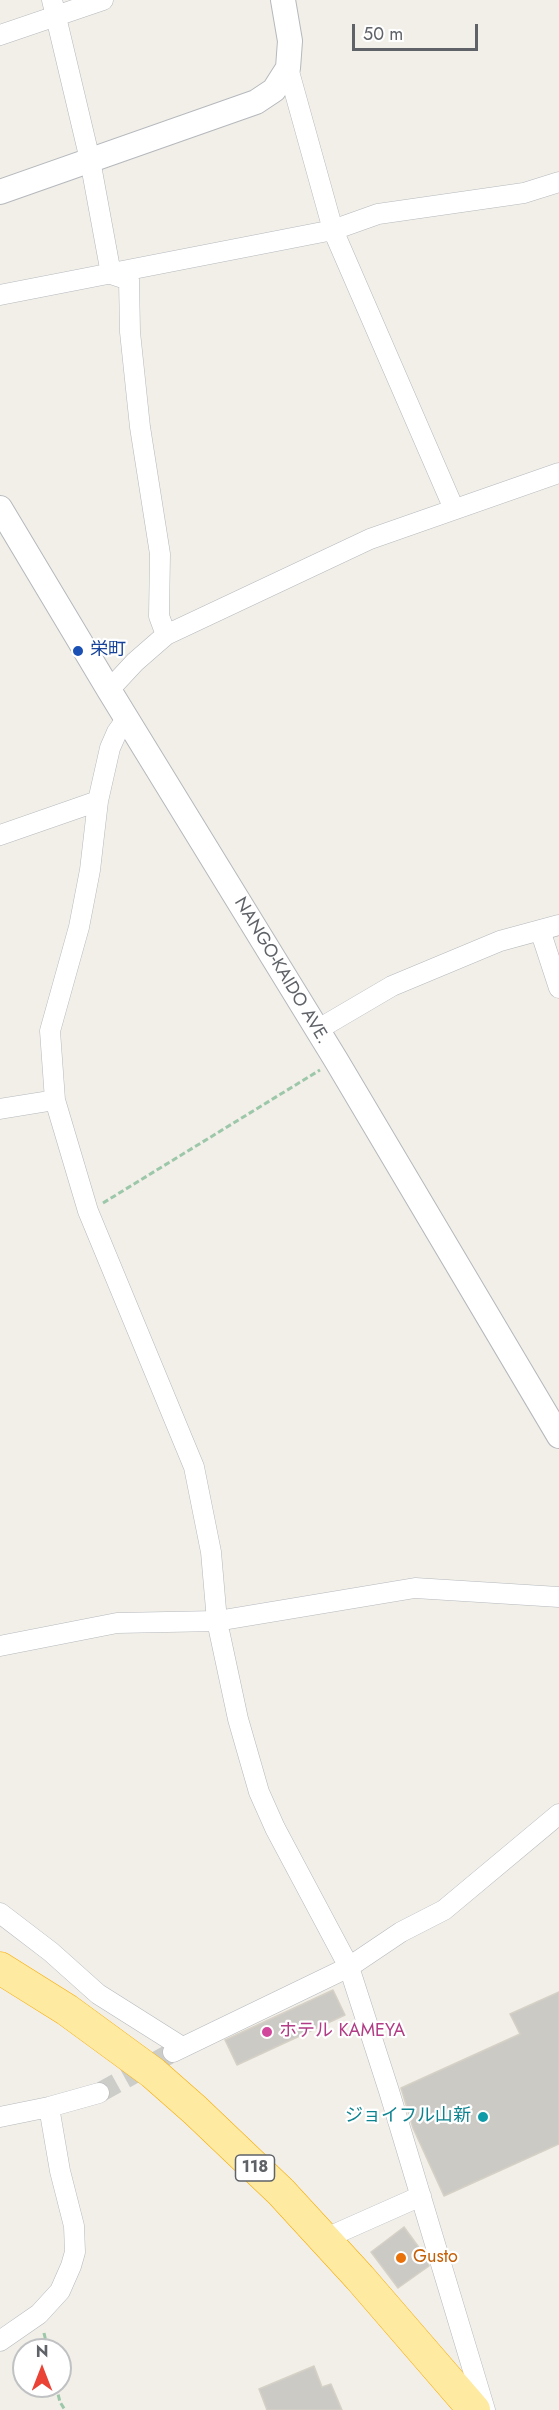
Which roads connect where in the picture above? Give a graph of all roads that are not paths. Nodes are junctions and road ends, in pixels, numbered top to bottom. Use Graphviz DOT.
graph roads {
  1 [pos="103,0"];
  2 [pos="283,0"];
  3 [pos="53,8"];
  4 [pos="0,35"];
  5 [pos="288,68"];
  6 [pos="90,160"];
  7 [pos="559,182"];
  8 [pos="0,192"];
  9 [pos="333,230"];
  10 [pos="111,274"];
  11 [pos="0,296"];
  12 [pos="559,473"];
  13 [pos="0,508"];
  14 [pos="454,509"];
  15 [pos="166,635"];
  16 [pos="109,690"];
  17 [pos="127,718"];
  18 [pos="98,801"];
  19 [pos="0,835"];
  20 [pos="550,928"];
  21 [pos="559,988"];
  22 [pos="317,1030"];
  23 [pos="55,1100"];
  24 [pos="0,1109"];
  25 [pos="559,1436"];
  26 [pos="559,1597"];
  27 [pos="217,1621"];
  28 [pos="0,1646"];
  29 [pos="559,1814"];
  30 [pos="0,1913"];
  31 [pos="349,1967"];
  32 [pos="0,1968"];
  33 [pos="0,1991"];
  34 [pos="99,2093"];
  35 [pos="49,2107"];
  36 [pos="0,2117"];
  37 [pos="421,2196"];
  38 [pos="324,2239"];
  39 [pos="0,2342"];
  40 [pos="446,2410"];
  41 [pos="474,2410"];
  42 [pos="485,2410"];
  1 -- 3 [label="street"];
  2 -- 5 [label="street"];
  3 -- 4 [label="street"];
  3 -- 6 [label="street"];
  5 -- 6 [label="street"];
  5 -- 9 [label="street"];
  6 -- 8 [label="street"];
  6 -- 10 [label="street"];
  7 -- 9 [label="street"];
  9 -- 10 [label="street"];
  9 -- 14 [label="street"];
  10 -- 11 [label="street"];
  10 -- 15 [label="street"];
  12 -- 14 [label="street"];
  13 -- 16 [label="street, NANGO-KAIDO AVE."];
  14 -- 15 [label="street"];
  15 -- 16 [label="street"];
  16 -- 17 [label="street, NANGO-KAIDO AVE."];
  17 -- 18 [label="street"];
  17 -- 22 [label="street, NANGO-KAIDO AVE."];
  18 -- 19 [label="street"];
  18 -- 23 [label="street"];
  20 -- 21 [label="street"];
  20 -- 22 [label="street"];
  22 -- 25 [label="street, NANGO-KAIDO AVE."];
  23 -- 24 [label="street"];
  23 -- 27 [label="street"];
  26 -- 27 [label="street"];
  27 -- 28 [label="street"];
  27 -- 31 [label="street"];
  29 -- 31 [label="street"];
  30 -- 31 [label="street"];
  31 -- 37 [label="street"];
  32 -- 38 [label="highway, 118"];
  33 -- 40 [label="highway, 118"];
  34 -- 35 [label="street"];
  35 -- 36 [label="street"];
  35 -- 39 [label="street"];
  37 -- 38 [label="street"];
  37 -- 42 [label="street"];
  38 -- 41 [label="highway, 118"];
}
